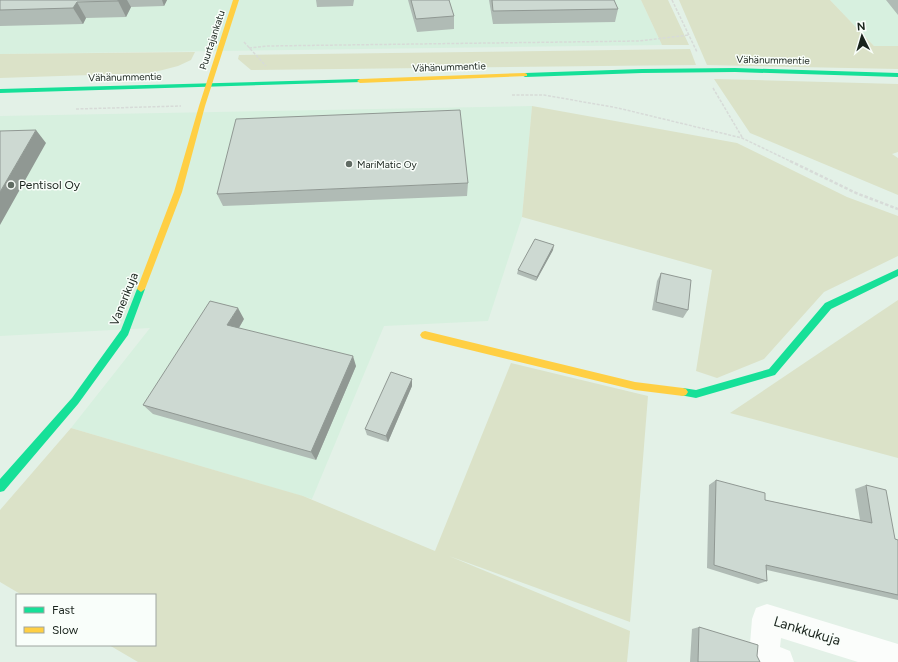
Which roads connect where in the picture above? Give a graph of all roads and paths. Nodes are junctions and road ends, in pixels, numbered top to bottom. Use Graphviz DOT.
graph roads {
  1 [pos="236,0"];
  2 [pos="672,0"];
  3 [pos="689,35"];
  4 [pos="244,39"];
  5 [pos="249,48"];
  6 [pos="698,55"];
  7 [pos="898,75"];
  8 [pos="264,84"];
  9 [pos="209,86"];
  10 [pos="713,88"];
  11 [pos="0,91"];
  12 [pos="505,95"];
  13 [pos="202,106"];
  14 [pos="70,109"];
  15 [pos="742,138"];
  16 [pos="898,209"];
  17 [pos="898,272"];
  18 [pos="426,335"];
  19 [pos="0,487"];
  20 [pos="898,659"];
  21 [pos="779,662"];
  1 -- 9 [label="street, Puurtajankatu"];
  2 -- 3 [label="path"];
  3 -- 5 [label="path"];
  3 -- 6 [label="path"];
  4 -- 5 [label="path"];
  5 -- 8 [label="path"];
  7 -- 8 [label="street, Vähänummentie"];
  8 -- 9 [label="street, Vähänummentie"];
  9 -- 11 [label="street, Vähänummentie"];
  9 -- 13 [label="street, Vanerikuja"];
  10 -- 15 [label="path"];
  12 -- 15 [label="path"];
  13 -- 14 [label="path"];
  13 -- 19 [label="street, Vanerikuja"];
  15 -- 16 [label="path"];
  17 -- 18 [label="street"];
  20 -- 21 [label="street, Lankkukuja"];
}
